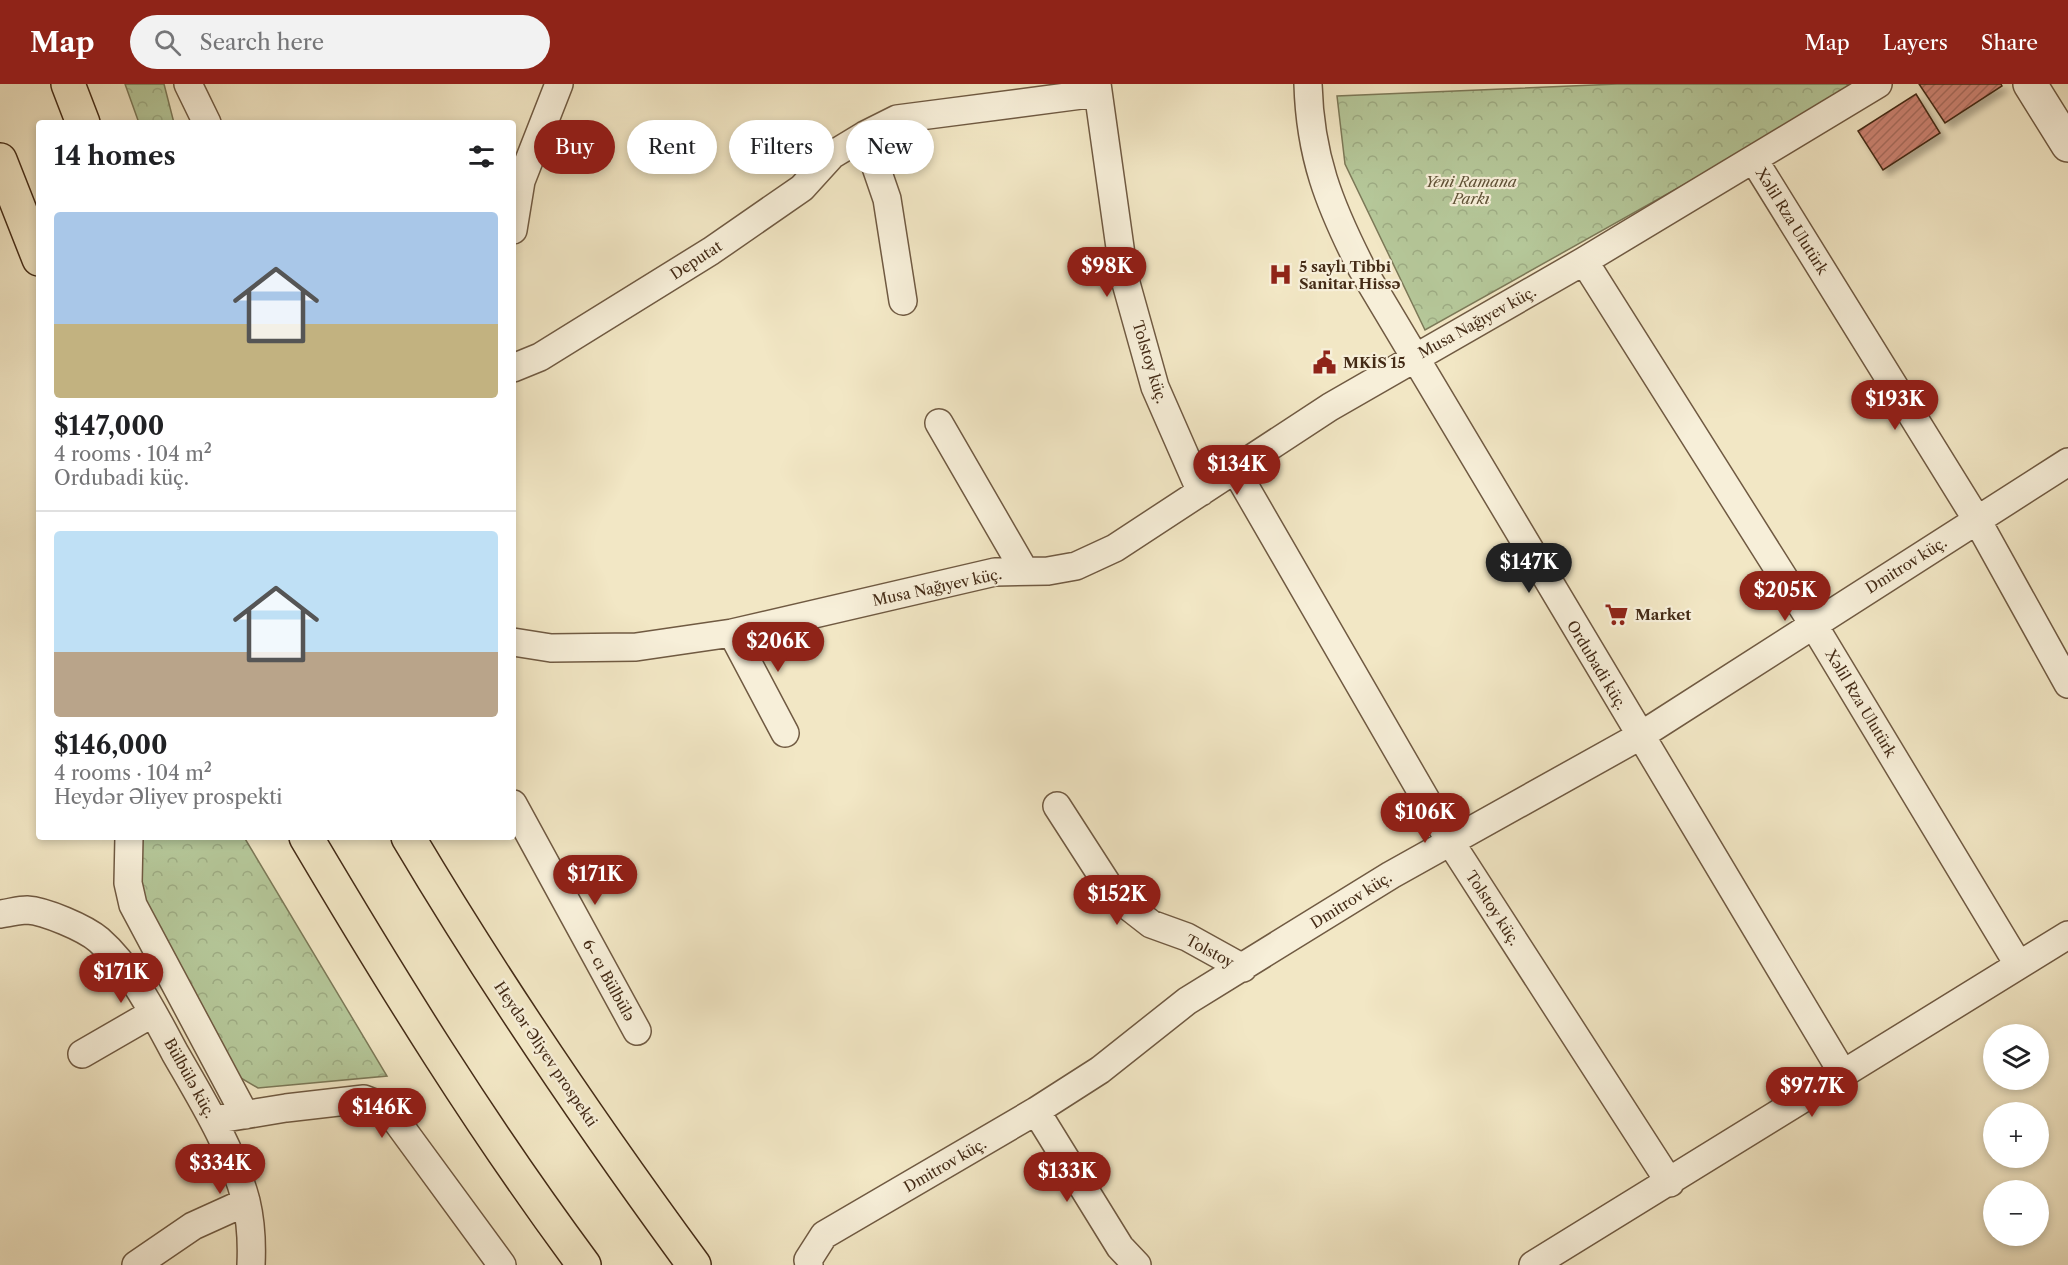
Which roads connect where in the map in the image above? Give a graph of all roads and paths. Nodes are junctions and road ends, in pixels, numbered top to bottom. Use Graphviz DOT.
graph roads {
  1 [pos="68,84"];
  2 [pos="188,84"];
  3 [pos="559,84"];
  4 [pos="1308,84"];
  5 [pos="1878,84"];
  6 [pos="2030,84"];
  7 [pos="1097,88"];
  8 [pos="82,120"];
  9 [pos="206,120"];
  10 [pos="895,120"];
  11 [pos="2068,145"];
  12 [pos="846,146"];
  13 [pos="0,160"];
  14 [pos="1754,160"];
  15 [pos="878,174"];
  16 [pos="516,212"];
  17 [pos="36,251"];
  18 [pos="1584,261"];
  19 [pos="903,301"];
  20 [pos="1415,357"];
  21 [pos="516,362"];
  22 [pos="939,423"];
  23 [pos="2068,462"];
  24 [pos="1236,471"];
  25 [pos="1201,492"];
  26 [pos="1977,520"];
  27 [pos="1024,570"];
  28 [pos="1813,624"];
  29 [pos="732,633"];
  30 [pos="516,642"];
  31 [pos="2068,684"];
  32 [pos="785,733"];
  33 [pos="1640,736"];
  34 [pos="1057,806"];
  35 [pos="516,809"];
  36 [pos="129,840"];
  37 [pos="308,840"];
  38 [pos="410,840"];
  39 [pos="1451,843"];
  40 [pos="0,914"];
  41 [pos="2068,934"];
  42 [pos="2018,964"];
  43 [pos="1243,968"];
  44 [pos="153,1013"];
  45 [pos="637,1030"];
  46 [pos="82,1054"];
  47 [pos="1842,1072"];
  48 [pos="1036,1111"];
  49 [pos="245,1115"];
  50 [pos="213,1120"];
  51 [pos="1670,1183"];
  52 [pos="246,1202"];
  53 [pos="136,1265"];
  54 [pos="251,1265"];
  55 [pos="502,1265"];
  56 [pos="584,1265"];
  57 [pos="694,1265"];
  58 [pos="809,1265"];
  59 [pos="1137,1265"];
  60 [pos="1533,1265"];
  1 -- 8 [label="highway"];
  2 -- 9 [label="street"];
  3 -- 16 [label="street"];
  4 -- 20 [label="street, Ordubadi küç."];
  5 -- 14 [label="street, Musa Nağıyev küç."];
  6 -- 11 [label="street"];
  7 -- 10 [label="street, Deputat"];
  7 -- 25 [label="street, Tolstoy küç."];
  12 -- 21 [label="street, Deputat"];
  13 -- 17 [label="highway"];
  14 -- 18 [label="street, Musa Nağıyev küç."];
  14 -- 26 [label="street, Xəlil Rza Ulutürk"];
  15 -- 19 [label="street"];
  18 -- 20 [label="street, Musa Nağıyev küç."];
  18 -- 28 [label="street, Xəlil Rza Ulutürk"];
  20 -- 24 [label="street, Musa Nağıyev küç."];
  20 -- 33 [label="street, Ordubadi küç."];
  22 -- 27 [label="street"];
  23 -- 26 [label="street, Dmitrov küç."];
  24 -- 25 [label="street, Musa Nağıyev küç."];
  24 -- 39 [label="street, Tolstoy küç."];
  25 -- 27 [label="street, Musa Nağıyev küç."];
  26 -- 28 [label="street, Dmitrov küç."];
  26 -- 31 [label="street, Xəlil Rza Ulutürk"];
  27 -- 29 [label="street, Musa Nağıyev küç."];
  28 -- 33 [label="street, Dmitrov küç."];
  28 -- 42 [label="street, Xəlil Rza Ulutürk"];
  29 -- 30 [label="street, Musa Nağıyev küç."];
  29 -- 32 [label="street"];
  33 -- 39 [label="street, Dmitrov küç."];
  33 -- 47 [label="street, Ordubadi küç."];
  34 -- 43 [label="street, Tolstoy"];
  35 -- 45 [label="street, 6- cı Bülbülə"];
  36 -- 49 [label="street"];
  37 -- 56 [label="highway"];
  38 -- 57 [label="highway, Heydər Əliyev prospekti"];
  39 -- 43 [label="street, Dmitrov küç."];
  39 -- 51 [label="street, Tolstoy küç."];
  40 -- 44 [label="street, Bülbülə küç."];
  41 -- 42 [label="street"];
  42 -- 47 [label="street"];
  43 -- 48 [label="street, Dmitrov küç."];
  44 -- 46 [label="street"];
  44 -- 50 [label="street, Bülbülə küç."];
  47 -- 51 [label="street"];
  48 -- 58 [label="street, Dmitrov küç."];
  48 -- 59 [label="street"];
  49 -- 50 [label="street"];
  49 -- 55 [label="street"];
  50 -- 52 [label="street, Bülbülə küç."];
  51 -- 60 [label="street"];
  52 -- 53 [label="street"];
  52 -- 54 [label="street, Bülbülə küç."];
}
